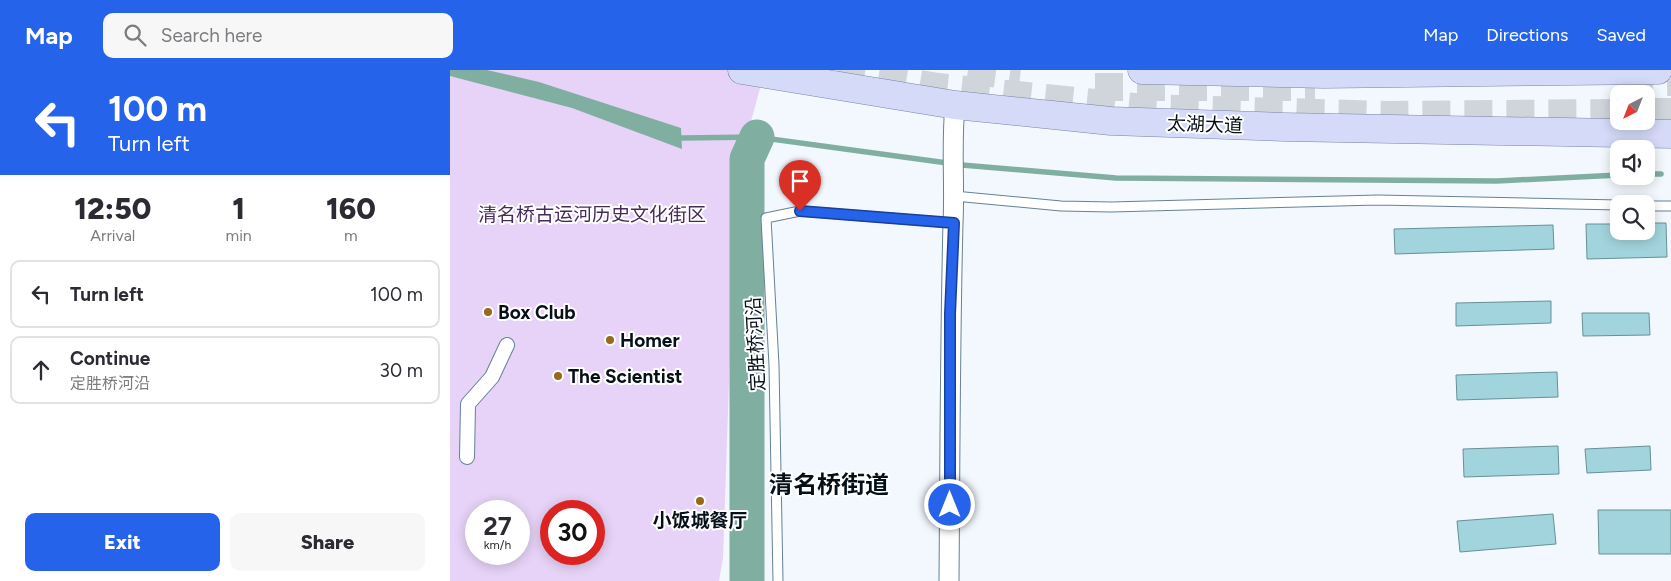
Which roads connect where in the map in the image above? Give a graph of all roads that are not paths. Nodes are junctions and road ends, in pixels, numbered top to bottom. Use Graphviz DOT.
graph roads {
  1 [pos="742,70"];
  2 [pos="1142,70"];
  3 [pos="1658,70"];
  4 [pos="955,105"];
  5 [pos="1671,134"];
  6 [pos="954,190"];
  7 [pos="1610,205"];
  8 [pos="1655,206"];
  9 [pos="1671,206"];
  10 [pos="954,223"];
  11 [pos="507,345"];
  12 [pos="466,457"];
  13 [pos="778,581"];
  14 [pos="950,581"];
  1 -- 4 [label="main road, 太湖大道"];
  2 -- 3 [label="main road"];
  4 -- 5 [label="main road, 太湖大道"];
  4 -- 6 [label="street"];
  6 -- 7 [label="lane"];
  6 -- 10 [label="street"];
  8 -- 9 [label="lane"];
  10 -- 13 [label="lane, 定胜桥河沿"];
  10 -- 14 [label="street"];
  11 -- 12 [label="street"];
}
